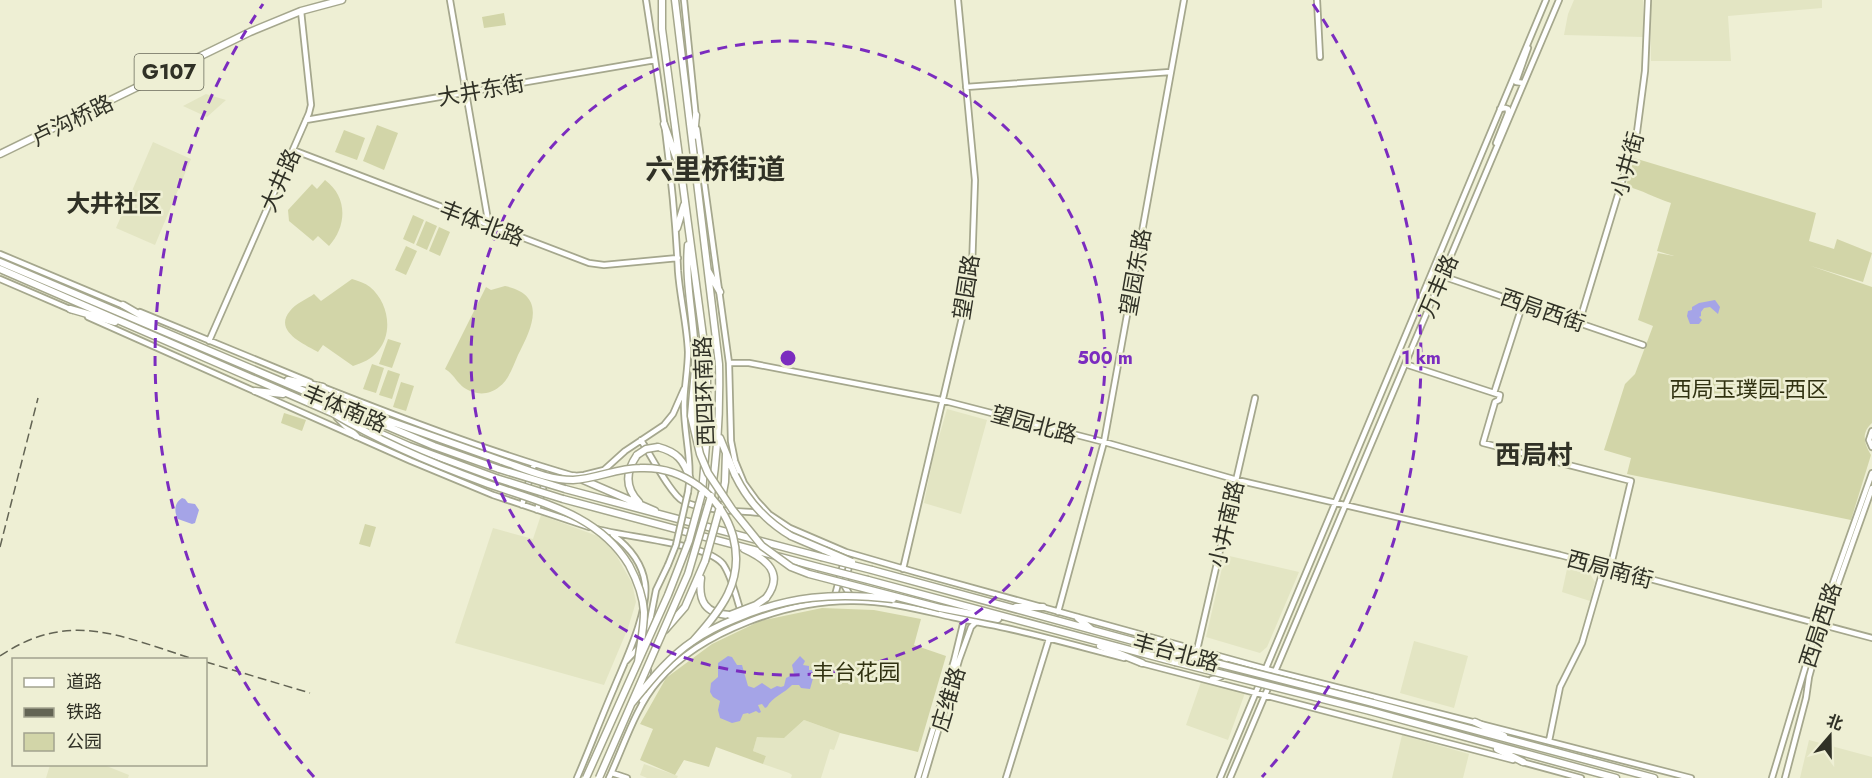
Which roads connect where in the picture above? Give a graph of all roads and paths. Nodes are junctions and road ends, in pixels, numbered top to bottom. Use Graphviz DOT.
graph roads {
  1 [pos="342,0"];
  2 [pos="450,0"];
  3 [pos="646,0"];
  4 [pos="657,0"];
  5 [pos="662,0"];
  6 [pos="675,0"];
  7 [pos="684,0"];
  8 [pos="958,0"];
  9 [pos="1184,0"];
  10 [pos="1317,0"];
  11 [pos="1546,0"];
  12 [pos="1559,0"];
  13 [pos="1648,0"];
  14 [pos="302,11"];
  15 [pos="663,29"];
  16 [pos="1528,43"];
  17 [pos="1320,57"];
  18 [pos="655,60"];
  19 [pos="1170,72"];
  20 [pos="1523,83"];
  21 [pos="966,87"];
  22 [pos="466,92"];
  23 [pos="1500,109"];
  24 [pos="696,115"];
  25 [pos="306,120"];
  26 [pos="664,124"];
  27 [pos="293,150"];
  28 [pos="693,152"];
  29 [pos="1495,152"];
  30 [pos="0,154"];
  31 [pos="681,173"];
  32 [pos="685,201"];
  33 [pos="489,226"];
  34 [pos="677,228"];
  35 [pos="689,233"];
  36 [pos="0,254"];
  37 [pos="678,258"];
  38 [pos="0,262"];
  39 [pos="706,268"];
  40 [pos="0,269"];
  41 [pos="1442,276"];
  42 [pos="0,279"];
  43 [pos="720,292"];
  44 [pos="87,303"];
  45 [pos="1523,303"];
  46 [pos="123,305"];
  47 [pos="69,309"];
  48 [pos="1579,323"];
  49 [pos="143,330"];
  50 [pos="172,334"];
  51 [pos="209,341"];
  52 [pos="1643,345"];
  53 [pos="729,363"];
  54 [pos="1405,364"];
  55 [pos="278,378"];
  56 [pos="323,387"];
  57 [pos="684,388"];
  58 [pos="255,391"];
  59 [pos="1494,393"];
  60 [pos="290,394"];
  61 [pos="318,397"];
  62 [pos="1255,398"];
  63 [pos="941,400"];
  64 [pos="334,414"];
  65 [pos="1872,431"];
  66 [pos="718,435"];
  67 [pos="356,436"];
  68 [pos="641,440"];
  69 [pos="1104,442"];
  70 [pos="1872,447"];
  71 [pos="726,453"];
  72 [pos="534,464"];
  73 [pos="549,468"];
  74 [pos="1872,473"];
  75 [pos="574,476"];
  76 [pos="690,479"];
  77 [pos="1237,480"];
  78 [pos="1872,488"];
  79 [pos="1337,503"];
  80 [pos="642,504"];
  81 [pos="522,505"];
  82 [pos="1346,505"];
  83 [pos="537,510"];
  84 [pos="769,514"];
  85 [pos="672,518"];
  86 [pos="699,525"];
  87 [pos="610,533"];
  88 [pos="695,533"];
  89 [pos="727,542"];
  90 [pos="846,552"];
  91 [pos="854,555"];
  92 [pos="1607,568"];
  93 [pos="903,569"];
  94 [pos="872,570"];
  95 [pos="701,572"];
  96 [pos="856,600"];
  97 [pos="833,601"];
  98 [pos="1008,607"];
  99 [pos="1043,607"];
  100 [pos="940,608"];
  101 [pos="1058,612"];
  102 [pos="1078,618"];
  103 [pos="964,620"];
  104 [pos="1017,620"];
  105 [pos="976,622"];
  106 [pos="745,623"];
  107 [pos="1820,626"];
  108 [pos="1091,629"];
  109 [pos="665,630"];
  110 [pos="1074,635"];
  111 [pos="1872,638"];
  112 [pos="647,639"];
  113 [pos="1049,639"];
  114 [pos="693,641"];
  115 [pos="1197,650"];
  116 [pos="1224,658"];
  117 [pos="638,662"];
  118 [pos="624,663"];
  119 [pos="1142,663"];
  120 [pos="649,664"];
  121 [pos="1266,669"];
  122 [pos="1276,671"];
  123 [pos="1207,680"];
  124 [pos="1255,692"];
  125 [pos="1265,694"];
  126 [pos="632,703"];
  127 [pos="641,706"];
  128 [pos="1475,722"];
  129 [pos="1549,741"];
  130 [pos="1483,742"];
  131 [pos="1518,743"];
  132 [pos="1523,762"];
  133 [pos="611,775"];
  134 [pos="577,778"];
  135 [pos="586,778"];
  136 [pos="599,778"];
  137 [pos="627,778"];
  138 [pos="918,778"];
  139 [pos="924,778"];
  140 [pos="1006,778"];
  141 [pos="1220,778"];
  142 [pos="1230,778"];
  143 [pos="1581,778"];
  144 [pos="1616,778"];
  145 [pos="1654,778"];
  146 [pos="1691,778"];
  147 [pos="1772,778"];
  148 [pos="1785,778"];
  1 -- 14 [label="highway, 卢沟桥路 / G107"];
  2 -- 22 [label="street"];
  3 -- 18 [label="street, 西四环南路"];
  4 -- 15 [label="highway"];
  5 -- 15 [label="highway, 西四环南路"];
  6 -- 28 [label="highway, 西四环南路"];
  7 -- 24 [label="street, 西四环南路"];
  8 -- 21 [label="street, 望园路"];
  9 -- 19 [label="street, 望园东路"];
  10 -- 17 [label="street"];
  11 -- 16 [label="street, 万丰路"];
  12 -- 20 [label="street, 万丰路"];
  13 -- 48 [label="street, 小井街"];
  14 -- 25 [label="street, 大井路"];
  14 -- 30 [label="highway, 卢沟桥路 / G107"];
  15 -- 31 [label="highway, 西四环南路"];
  16 -- 20 [label="street"];
  16 -- 23 [label="street, 万丰路"];
  18 -- 22 [label="street, 大井东街"];
  18 -- 26 [label="street, 西四环南路"];
  19 -- 21 [label="street"];
  19 -- 69 [label="street, 望园东路"];
  20 -- 29 [label="street, 万丰路"];
  21 -- 63 [label="street, 望园路"];
  22 -- 25 [label="street, 大井东街"];
  22 -- 33 [label="street"];
  23 -- 29 [label="street"];
  23 -- 79 [label="street, 万丰路"];
  24 -- 28 [label="highway"];
  24 -- 43 [label="street, 西四环南路"];
  25 -- 27 [label="street, 大井路"];
  26 -- 31 [label="highway"];
  26 -- 34 [label="street, 西四环南路"];
  27 -- 33 [label="street, 丰体北路"];
  27 -- 51 [label="street, 大井路"];
  28 -- 39 [label="highway, 西四环南路"];
  29 -- 41 [label="street, 万丰路"];
  31 -- 32 [label="highway, 西四环南路"];
  32 -- 34 [label="highway"];
  32 -- 35 [label="highway, 西四环南路"];
  33 -- 37 [label="street, 丰体北路"];
  34 -- 37 [label="street, 西四环南路"];
  35 -- 100 [label="highway, bridge"];
  35 -- 117 [label="highway, 西四环南路, bridge"];
  36 -- 46 [label="street, 丰体南路"];
  37 -- 57 [label="street, 西四环南路"];
  38 -- 44 [label="highway, 丰体南路"];
  39 -- 43 [label="highway"];
  39 -- 66 [label="highway, 西四环南路"];
  40 -- 44 [label="highway, 丰体南路"];
  41 -- 45 [label="street, 西局西街"];
  41 -- 54 [label="street, 万丰路"];
  42 -- 47 [label="street, 丰体南路"];
  43 -- 53 [label="street, 西四环南路"];
  44 -- 49 [label="highway, 丰体南路"];
  44 -- 50 [label="highway, 丰体南路"];
  45 -- 48 [label="street, 西局西街"];
  45 -- 59 [label="street"];
  46 -- 50 [label="highway"];
  46 -- 51 [label="street, 丰体南路"];
  47 -- 49 [label="highway"];
  47 -- 58 [label="street, 丰体南路"];
  48 -- 52 [label="street, 西局西街"];
  49 -- 60 [label="highway, 丰体南路"];
  50 -- 55 [label="highway, 丰体南路"];
  51 -- 56 [label="street, 丰体南路"];
  53 -- 63 [label="street, 望园北路"];
  53 -- 84 [label="street, 西四环南路"];
  54 -- 59 [label="street"];
  54 -- 82 [label="street, 万丰路"];
  55 -- 56 [label="highway"];
  55 -- 61 [label="highway, 丰体南路"];
  56 -- 72 [label="street, 丰体南路"];
  57 -- 68 [label="street"];
  57 -- 76 [label="street, 西四环南路"];
  58 -- 60 [label="highway"];
  58 -- 67 [label="street, 丰体南路"];
  59 -- 92 [label="street"];
  60 -- 64 [label="highway, 丰体南路"];
  61 -- 85 [label="highway, 丰体南路, bridge"];
  61 -- 114 [label="highway, bridge"];
  62 -- 77 [label="street, 小井南路"];
  63 -- 69 [label="street, 望园北路"];
  63 -- 93 [label="street, 望园路"];
  64 -- 67 [label="highway"];
  64 -- 88 [label="highway, 丰体南路, bridge"];
  64 -- 117 [label="highway, bridge"];
  65 -- 70 [label="street"];
  66 -- 71 [label="highway"];
  66 -- 126 [label="highway, 西四环南路, bridge"];
  67 -- 81 [label="street, 丰体南路"];
  68 -- 75 [label="street"];
  68 -- 84 [label="street"];
  69 -- 77 [label="street, 望园北路"];
  69 -- 101 [label="street, 望园东路"];
  71 -- 94 [label="highway, bridge"];
  71 -- 95 [label="highway, bridge"];
  72 -- 73 [label="street, 丰体南路"];
  72 -- 81 [label="street"];
  73 -- 75 [label="street, 丰体南路"];
  73 -- 83 [label="street"];
  74 -- 107 [label="street, 西局西路"];
  75 -- 80 [label="highway"];
  76 -- 80 [label="highway, bridge"];
  76 -- 112 [label="street, 西四环南路, bridge"];
  77 -- 79 [label="street, 望园北路"];
  77 -- 115 [label="street, 小井南路"];
  78 -- 107 [label="street, 西局西路"];
  79 -- 82 [label="street, 西局南街"];
  79 -- 121 [label="street, 万丰路"];
  80 -- 85 [label="highway"];
  81 -- 83 [label="street, 丰体南路"];
  82 -- 92 [label="street, 西局南街"];
  82 -- 122 [label="street, 万丰路"];
  83 -- 87 [label="street, 丰体南路"];
  84 -- 90 [label="street, 丰台北路"];
  85 -- 86 [label="highway, 丰体南路"];
  86 -- 94 [label="highway, 丰台北路, bridge"];
  87 -- 106 [label="street, 丰体南路"];
  87 -- 118 [label="street"];
  88 -- 89 [label="highway, 丰台北路"];
  89 -- 95 [label="highway, bridge"];
  89 -- 104 [label="highway, 丰台北路, bridge"];
  90 -- 91 [label="street, 丰台北路"];
  90 -- 97 [label="street"];
  91 -- 93 [label="street, 丰台北路"];
  91 -- 96 [label="street"];
  92 -- 107 [label="street, 西局南街"];
  92 -- 129 [label="street"];
  93 -- 99 [label="street, 丰台北路"];
  94 -- 98 [label="highway, 丰台北路"];
  95 -- 109 [label="highway"];
  96 -- 97 [label="street, 丰台北路"];
  96 -- 103 [label="street, 丰台北路"];
  97 -- 106 [label="street, 丰台北路"];
  98 -- 99 [label="highway"];
  98 -- 108 [label="highway, 丰台北路"];
  99 -- 101 [label="street, 丰台北路"];
  100 -- 104 [label="highway"];
  100 -- 114 [label="highway, bridge"];
  101 -- 102 [label="street, 丰台北路"];
  102 -- 108 [label="highway"];
  102 -- 115 [label="street, 丰台北路"];
  103 -- 105 [label="street, 丰台北路"];
  103 -- 138 [label="street, 庄维路"];
  104 -- 110 [label="highway, 丰台北路"];
  105 -- 113 [label="street, 丰台北路"];
  105 -- 139 [label="street, 庄维路"];
  106 -- 127 [label="street"];
  107 -- 111 [label="street, 西局南街"];
  107 -- 147 [label="street, 西局西路"];
  107 -- 148 [label="street, 西局西路"];
  108 -- 131 [label="highway, 丰台北路, bridge"];
  109 -- 120 [label="street, 西四环南路"];
  110 -- 119 [label="highway"];
  110 -- 130 [label="highway, 丰台北路, bridge"];
  112 -- 118 [label="street"];
  112 -- 135 [label="street, 西四环南路"];
  113 -- 119 [label="street, 丰台北路"];
  113 -- 140 [label="street"];
  114 -- 126 [label="highway, bridge"];
  115 -- 116 [label="street, 丰台北路"];
  116 -- 121 [label="street, 丰台北路"];
  116 -- 123 [label="street"];
  117 -- 135 [label="highway, 西四环南路, bridge"];
  118 -- 134 [label="street"];
  119 -- 123 [label="street, 丰台北路"];
  120 -- 127 [label="street"];
  120 -- 136 [label="street, 西四环南路"];
  121 -- 122 [label="street, 丰台北路"];
  121 -- 124 [label="street, 万丰路"];
  122 -- 125 [label="street, 万丰路"];
  122 -- 128 [label="street, 丰台北路"];
  123 -- 124 [label="street, 丰台北路"];
  124 -- 125 [label="street, 丰台北路"];
  124 -- 141 [label="street, 万丰路"];
  125 -- 132 [label="street, 丰台北路"];
  125 -- 142 [label="street, 万丰路"];
  126 -- 136 [label="highway, 西四环南路, bridge"];
  127 -- 133 [label="street"];
  128 -- 129 [label="street, 丰台北路"];
  128 -- 131 [label="highway"];
  129 -- 146 [label="street, 丰台北路"];
  130 -- 132 [label="highway"];
  130 -- 144 [label="highway, 丰台北路"];
  131 -- 145 [label="highway, 丰台北路"];
  132 -- 143 [label="street, 丰台北路"];
  133 -- 137 [label="street"];
}
